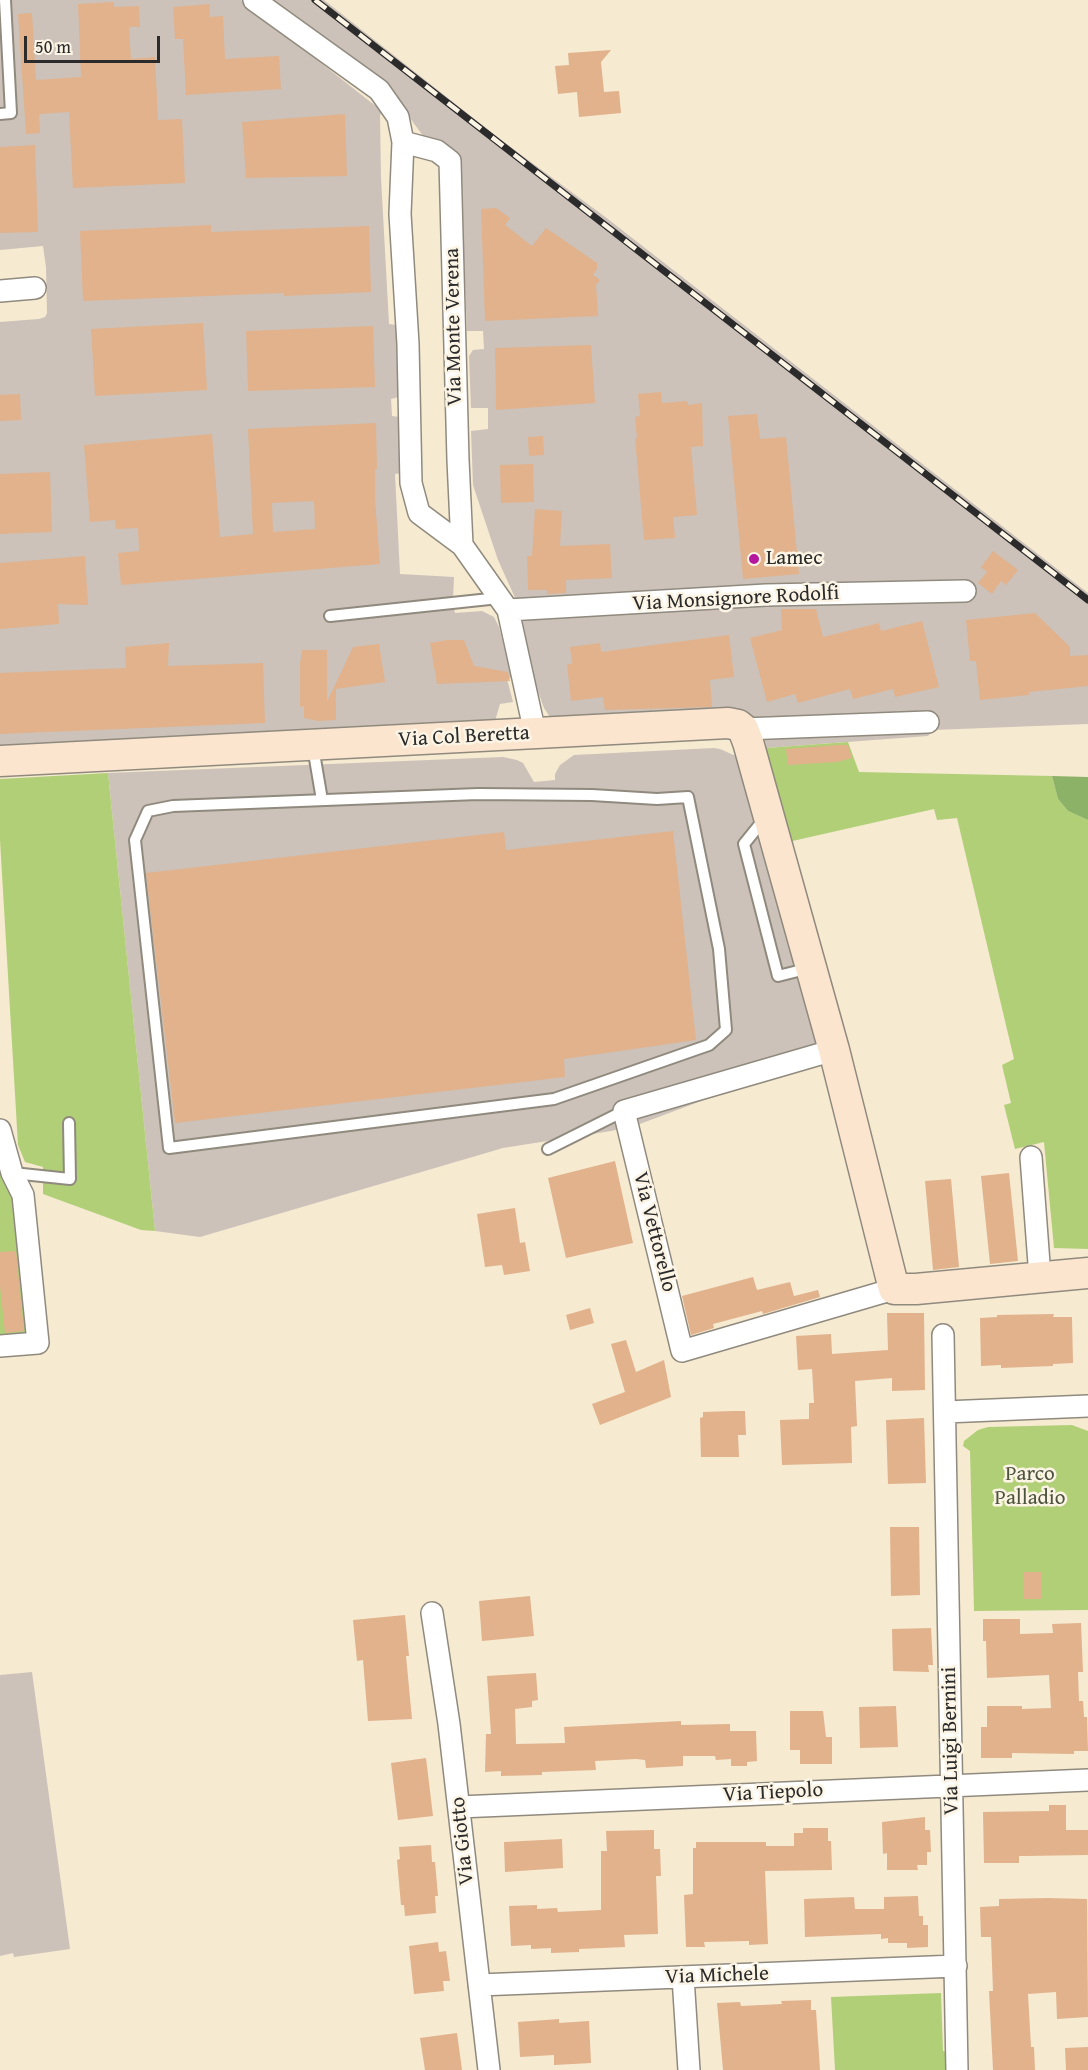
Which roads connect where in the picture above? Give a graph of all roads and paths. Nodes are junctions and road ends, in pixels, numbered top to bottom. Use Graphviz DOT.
graph roads {
  1 [pos="5,0"];
  2 [pos="254,0"];
  3 [pos="0,114"];
  4 [pos="403,142"];
  5 [pos="34,288"];
  6 [pos="0,291"];
  7 [pos="462,545"];
  8 [pos="965,591"];
  9 [pos="504,604"];
  10 [pos="330,616"];
  11 [pos="928,722"];
  12 [pos="743,729"];
  13 [pos="535,733"];
  14 [pos="313,746"];
  15 [pos="0,761"];
  16 [pos="322,800"];
  17 [pos="834,1050"];
  18 [pos="624,1111"];
  19 [pos="69,1123"];
  20 [pos="0,1130"];
  21 [pos="548,1149"];
  22 [pos="1031,1157"];
  23 [pos="12,1173"];
  24 [pos="1088,1273"];
  25 [pos="1040,1278"];
  26 [pos="894,1289"];
  27 [pos="943,1335"];
  28 [pos="0,1346"];
  29 [pos="1088,1406"];
  30 [pos="945,1412"];
  31 [pos="432,1613"];
  32 [pos="1088,1780"];
  33 [pos="952,1785"];
  34 [pos="459,1807"];
  35 [pos="956,1966"];
  36 [pos="683,1977"];
  37 [pos="479,1985"];
  38 [pos="489,2070"];
  39 [pos="688,2070"];
  40 [pos="957,2070"];
  1 -- 3 [label="lane"];
  2 -- 4 [label="street"];
  4 -- 7 [label="street"];
  4 -- 7 [label="street, Via Monte Verena"];
  5 -- 6 [label="street"];
  7 -- 9 [label="street"];
  8 -- 9 [label="street, Via Monsignore Rodolfi"];
  9 -- 10 [label="lane"];
  9 -- 13 [label="street"];
  11 -- 12 [label="street, Via Col Beretta"];
  12 -- 13 [label="street, Via Col Beretta"];
  12 -- 17 [label="street"];
  13 -- 14 [label="street, Via Col Beretta"];
  14 -- 15 [label="street, Via Col Beretta"];
  14 -- 16 [label="lane"];
  16 -- 16 [label="lane"];
  17 -- 18 [label="street"];
  17 -- 26 [label="street"];
  18 -- 21 [label="lane"];
  18 -- 26 [label="street, Via Vettorello"];
  19 -- 23 [label="lane"];
  20 -- 23 [label="street"];
  22 -- 25 [label="street"];
  23 -- 28 [label="street"];
  24 -- 25 [label="street, Via Vettorello"];
  25 -- 26 [label="street, Via Vettorello"];
  27 -- 30 [label="street, Via Luigi Bernini"];
  29 -- 30 [label="street"];
  30 -- 33 [label="street, Via Luigi Bernini"];
  31 -- 34 [label="street, Via Giotto"];
  32 -- 33 [label="street, Via Tiepolo"];
  33 -- 34 [label="street, Via Tiepolo"];
  33 -- 35 [label="street, Via Luigi Bernini"];
  34 -- 37 [label="street, Via Giotto"];
  35 -- 36 [label="street, Via Michele"];
  35 -- 40 [label="street, Via Luigi Bernini"];
  36 -- 37 [label="street, Via Michele"];
  36 -- 39 [label="street"];
  37 -- 38 [label="street, Via Giotto"];
}
